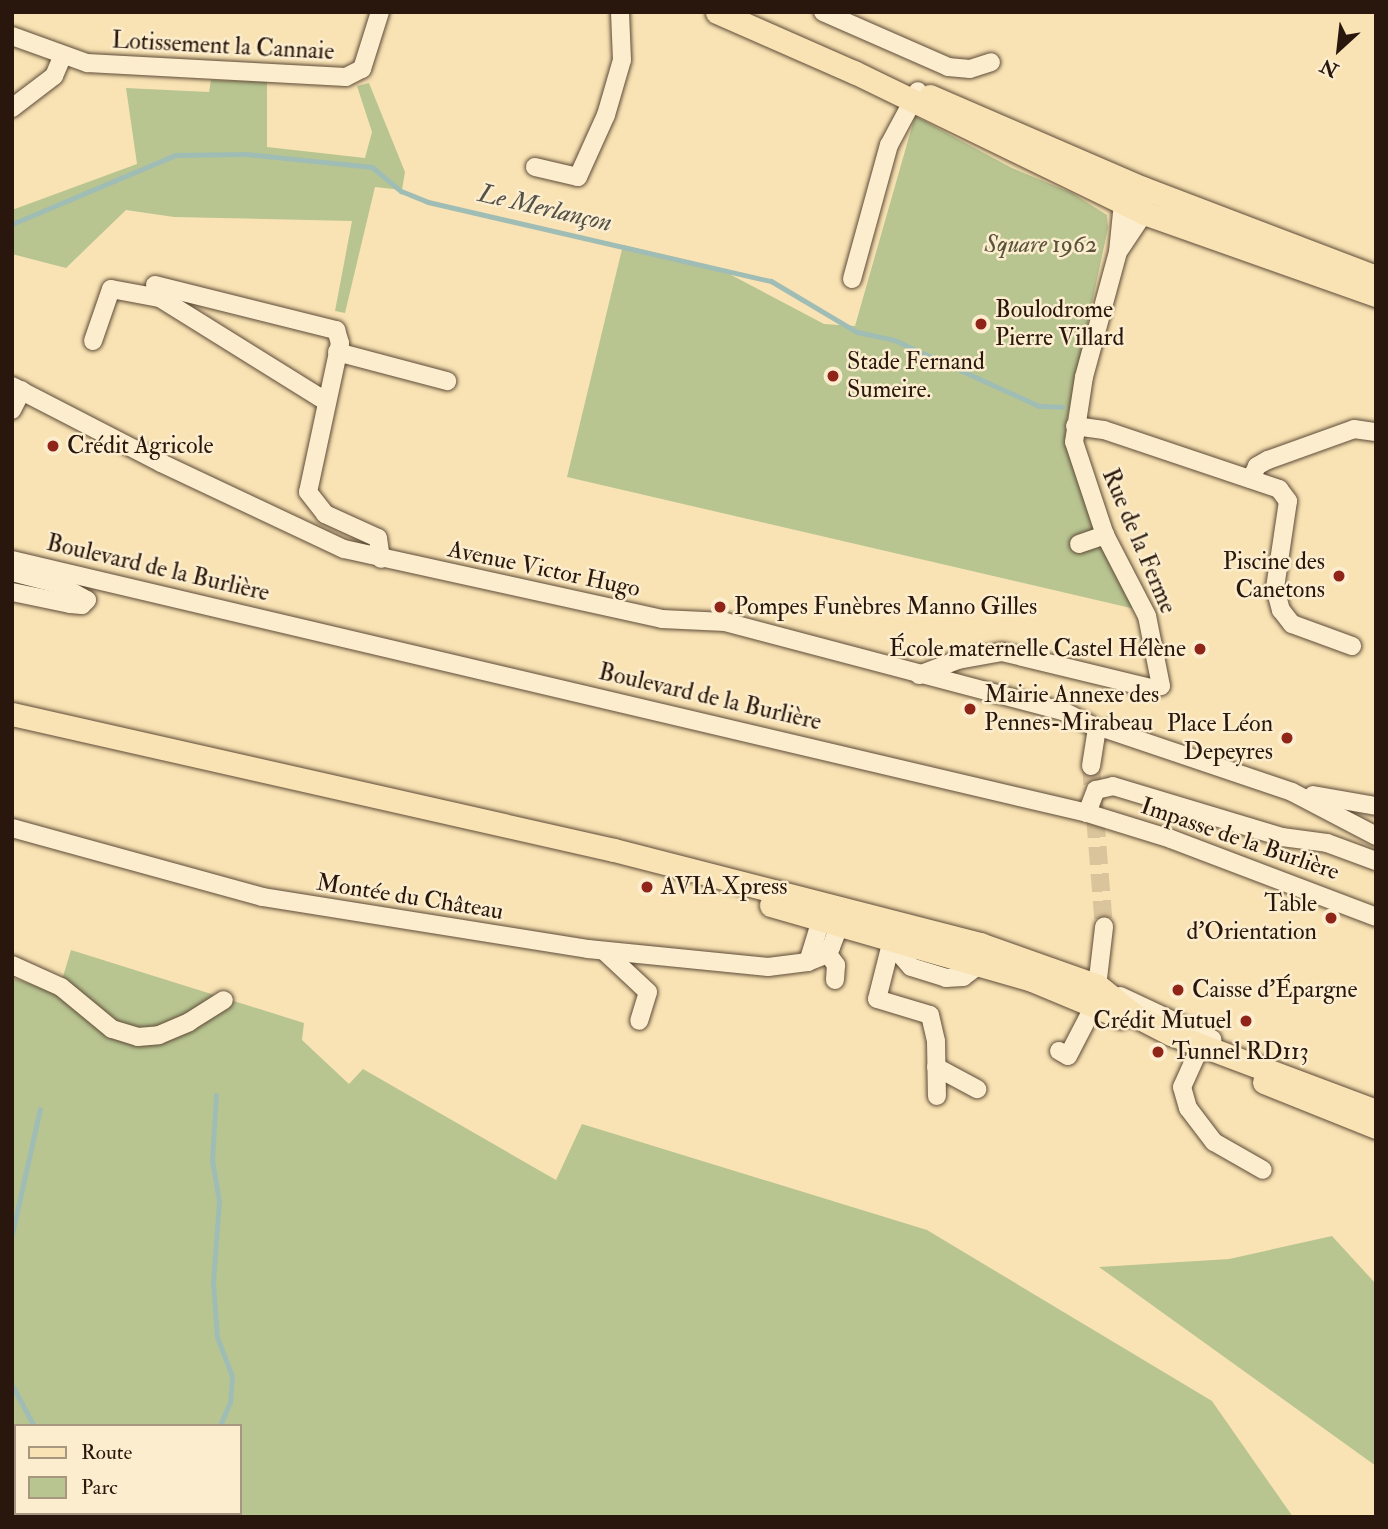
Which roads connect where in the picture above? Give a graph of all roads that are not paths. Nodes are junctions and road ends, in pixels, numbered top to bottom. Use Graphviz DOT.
graph roads {
  1 [pos="380,12"];
  2 [pos="620,12"];
  3 [pos="717,12"];
  4 [pos="823,12"];
  5 [pos="12,36"];
  6 [pos="62,57"];
  7 [pos="991,62"];
  8 [pos="915,97"];
  9 [pos="12,108"];
  10 [pos="535,167"];
  11 [pos="1143,188"];
  12 [pos="1123,203"];
  13 [pos="1144,214"];
  14 [pos="1118,252"];
  15 [pos="1376,277"];
  16 [pos="852,279"];
  17 [pos="155,285"];
  18 [pos="1376,295"];
  19 [pos="93,341"];
  20 [pos="337,352"];
  21 [pos="447,381"];
  22 [pos="17,388"];
  23 [pos="324,401"];
  24 [pos="12,410"];
  25 [pos="1374,425"];
  26 [pos="1075,426"];
  27 [pos="1251,479"];
  28 [pos="1105,535"];
  29 [pos="1079,544"];
  30 [pos="381,559"];
  31 [pos="12,560"];
  32 [pos="12,572"];
  33 [pos="12,592"];
  34 [pos="1352,646"];
  35 [pos="919,676"];
  36 [pos="12,714"];
  37 [pos="1097,730"];
  38 [pos="1091,765"];
  39 [pos="1292,792"];
  40 [pos="1376,806"];
  41 [pos="1087,813"];
  42 [pos="12,828"];
  43 [pos="1376,836"];
  44 [pos="1376,850"];
  45 [pos="1376,861"];
  46 [pos="829,917"];
  47 [pos="1376,917"];
  48 [pos="1104,927"];
  49 [pos="894,936"];
  50 [pos="604,951"];
  51 [pos="817,956"];
  52 [pos="12,965"];
  53 [pos="835,980"];
  54 [pos="1097,995"];
  55 [pos="224,1000"];
  56 [pos="639,1021"];
  57 [pos="1199,1049"];
  58 [pos="1059,1051"];
  59 [pos="936,1067"];
  60 [pos="1296,1078"];
  61 [pos="977,1088"];
  62 [pos="937,1096"];
  63 [pos="1376,1111"];
  64 [pos="1376,1127"];
  65 [pos="1263,1170"];
  1 -- 6 [label="street, Lotissement la Cannaie"];
  2 -- 10 [label="street"];
  3 -- 8 [label="main road"];
  4 -- 7 [label="street"];
  5 -- 6 [label="street, Lotissement la Cannaie"];
  6 -- 9 [label="street"];
  8 -- 11 [label="main road"];
  8 -- 12 [label="main road"];
  8 -- 16 [label="street"];
  11 -- 12 [label="street"];
  11 -- 13 [label="street"];
  11 -- 15 [label="main road"];
  12 -- 13 [label="main road"];
  12 -- 14 [label="street, Rue de la Ferme"];
  13 -- 14 [label="street, Rue de la Ferme"];
  13 -- 18 [label="main road"];
  14 -- 26 [label="street, Rue de la Ferme"];
  17 -- 20 [label="street"];
  19 -- 23 [label="street"];
  20 -- 21 [label="street"];
  20 -- 23 [label="street"];
  22 -- 24 [label="street"];
  22 -- 30 [label="street, Avenue Victor Hugo"];
  23 -- 30 [label="street"];
  25 -- 27 [label="street"];
  26 -- 27 [label="street"];
  26 -- 28 [label="street, Rue de la Ferme"];
  27 -- 34 [label="street"];
  28 -- 29 [label="street"];
  28 -- 35 [label="street, Rue de la Ferme"];
  30 -- 35 [label="street, Avenue Victor Hugo"];
  31 -- 41 [label="street, Boulevard de la Burlière"];
  32 -- 33 [label="street"];
  35 -- 37 [label="street, Avenue Victor Hugo"];
  36 -- 46 [label="main road"];
  37 -- 38 [label="street"];
  37 -- 39 [label="street, Avenue Victor Hugo"];
  39 -- 40 [label="street"];
  39 -- 43 [label="street"];
  39 -- 44 [label="street"];
  41 -- 45 [label="street"];
  41 -- 47 [label="street, Impasse de la Burlière"];
  42 -- 50 [label="street, Montée du Château"];
  46 -- 49 [label="main road"];
  46 -- 49 [label="main road"];
  46 -- 51 [label="street"];
  48 -- 54 [label="street"];
  49 -- 54 [label="main road"];
  49 -- 54 [label="main road"];
  49 -- 59 [label="street"];
  50 -- 51 [label="street, Montée du Château"];
  50 -- 56 [label="street"];
  51 -- 53 [label="street"];
  52 -- 55 [label="street"];
  54 -- 57 [label="main road"];
  54 -- 58 [label="street"];
  54 -- 60 [label="street"];
  57 -- 60 [label="main road"];
  57 -- 64 [label="main road"];
  57 -- 65 [label="street"];
  59 -- 61 [label="street"];
  59 -- 62 [label="street"];
  60 -- 63 [label="main road"];
}
